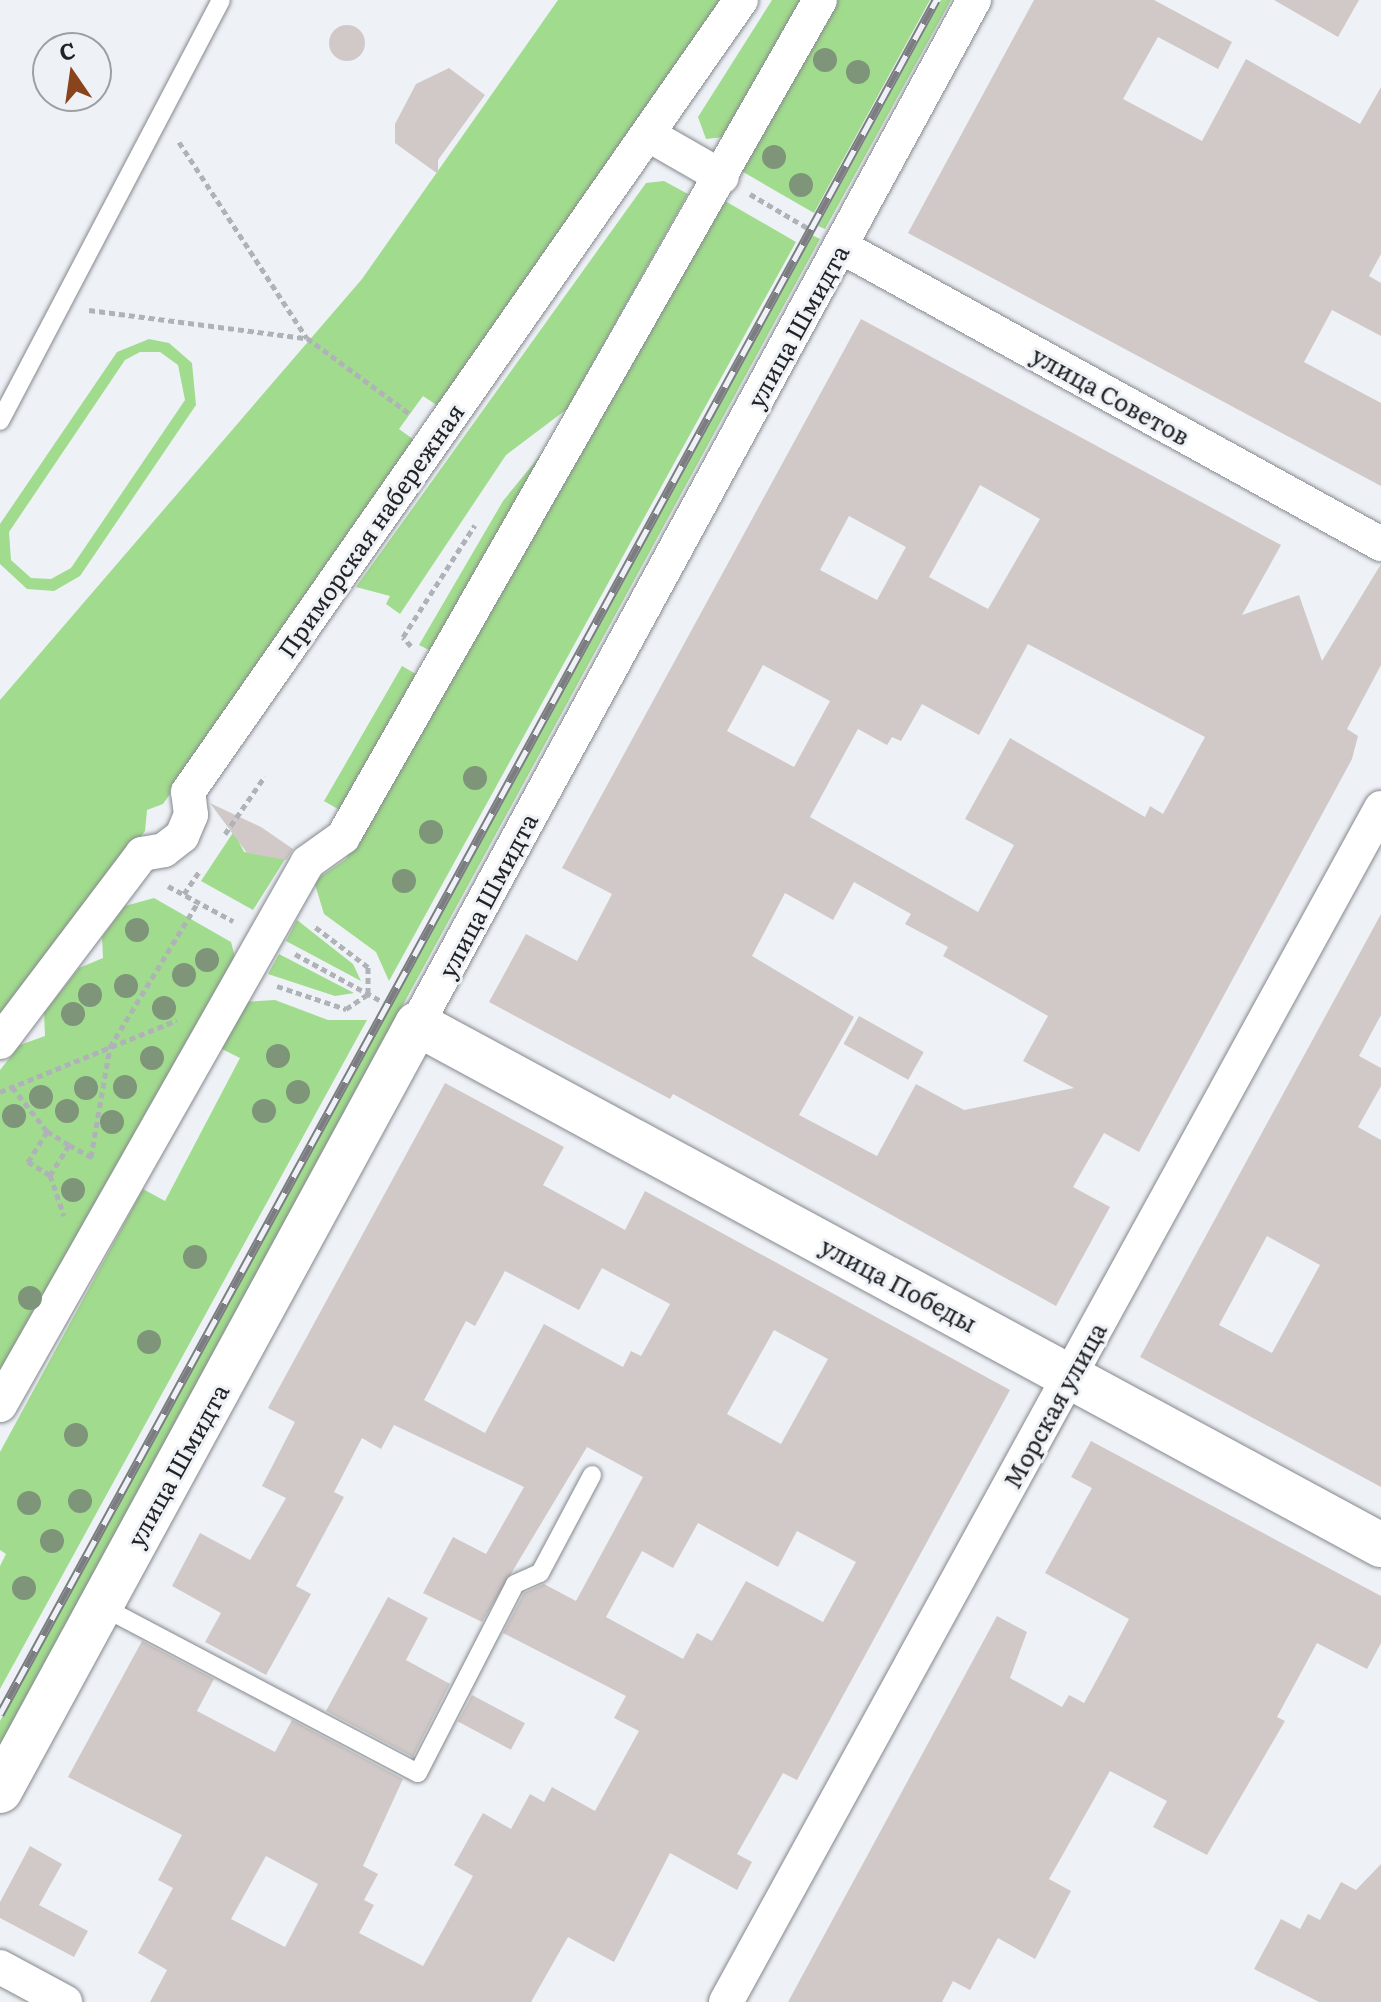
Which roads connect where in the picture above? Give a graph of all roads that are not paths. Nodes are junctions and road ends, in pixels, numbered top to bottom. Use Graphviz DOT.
graph roads {
  1 [pos="221,0"];
  2 [pos="741,0"];
  3 [pos="820,0"];
  4 [pos="974,0"];
  5 [pos="649,135"];
  6 [pos="722,177"];
  7 [pos="840,246"];
  8 [pos="0,421"];
  9 [pos="1381,544"];
  10 [pos="1381,808"];
  11 [pos="400,1013"];
  12 [pos="0,1042"];
  13 [pos="1069,1376"];
  14 [pos="0,1405"];
  15 [pos="592,1475"];
  16 [pos="1381,1545"];
  17 [pos="101,1606"];
  18 [pos="0,1791"];
  19 [pos="0,1967"];
  20 [pos="65,2002"];
  21 [pos="726,2002"];
  1 -- 8 [label="lane"];
  2 -- 5 [label="street, Приморская набережная"];
  3 -- 6 [label="street"];
  4 -- 7 [label="street, улица Шмидта"];
  5 -- 6 [label="street"];
  5 -- 12 [label="street, Приморская набережная"];
  6 -- 14 [label="street"];
  7 -- 9 [label="street, улица Советов"];
  7 -- 11 [label="street, улица Шмидта"];
  10 -- 13 [label="street, Морская улица"];
  11 -- 13 [label="street, улица Победы"];
  11 -- 17 [label="street, улица Шмидта"];
  13 -- 16 [label="street, улица Победы"];
  13 -- 21 [label="street, Морская улица"];
  15 -- 17 [label="lane"];
  17 -- 18 [label="street, улица Шмидта"];
  19 -- 20 [label="street"];
}
